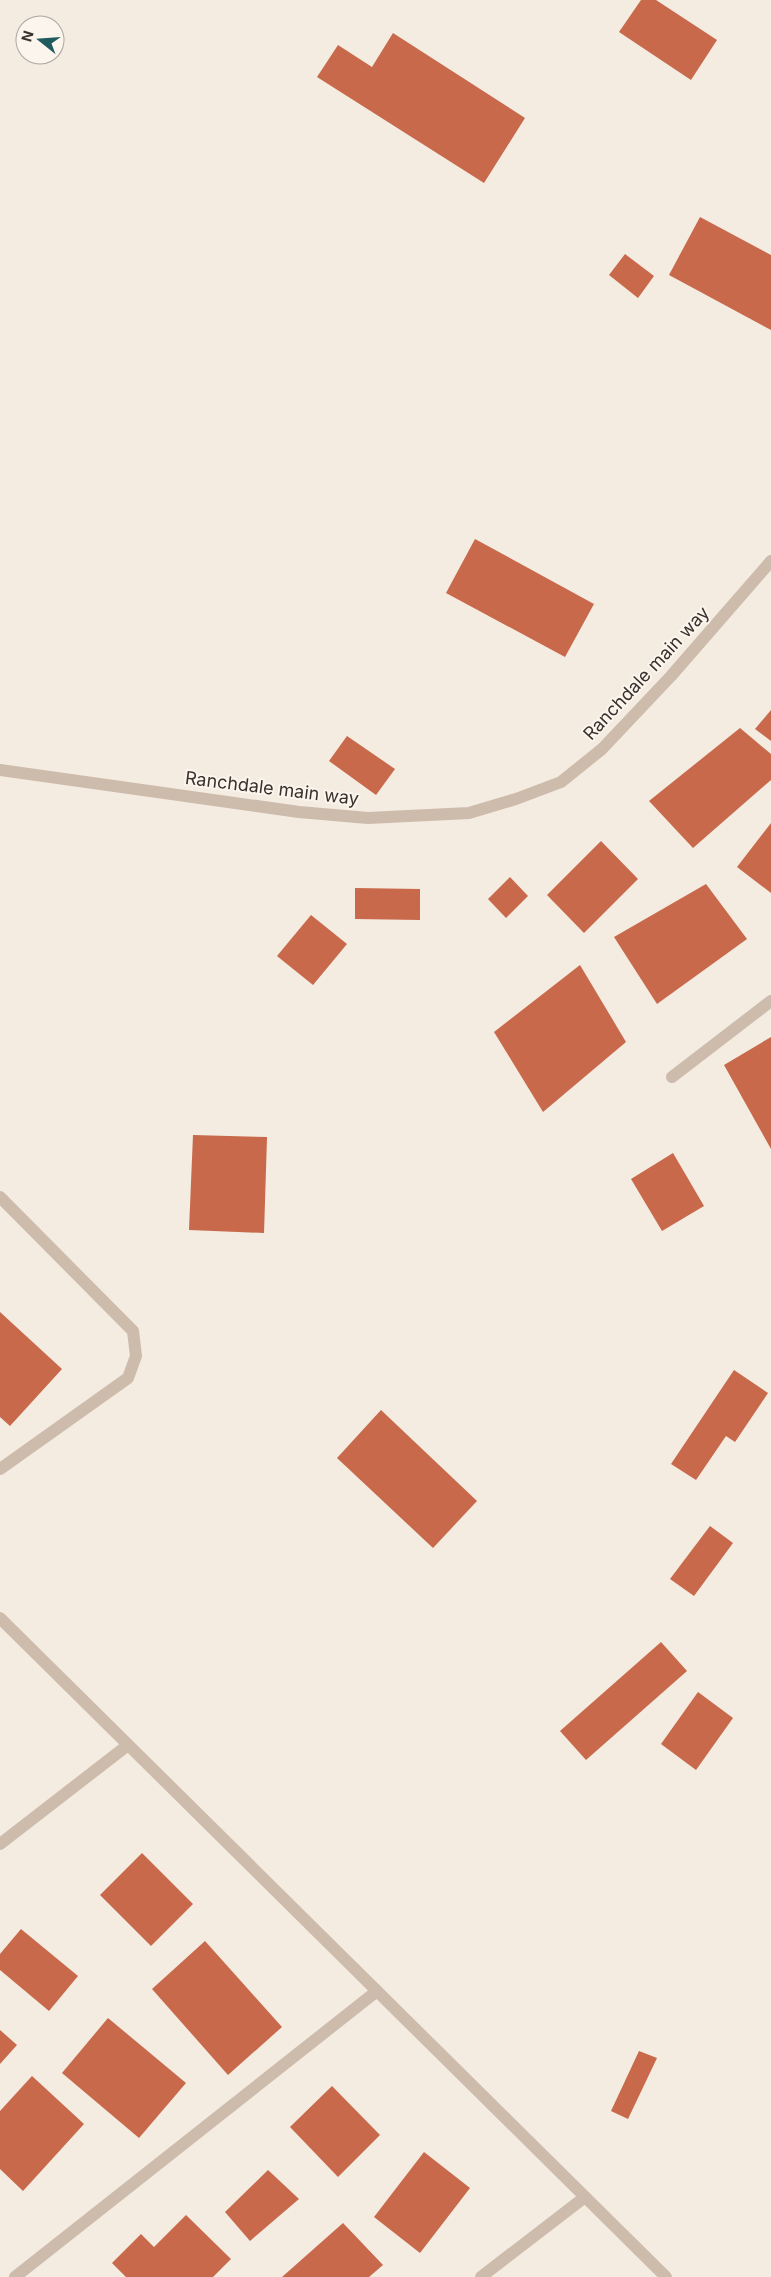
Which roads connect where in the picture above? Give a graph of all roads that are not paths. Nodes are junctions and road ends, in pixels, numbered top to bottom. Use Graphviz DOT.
graph roads {
  1 [pos="771,561"];
  2 [pos="0,770"];
  3 [pos="771,1001"];
  4 [pos="672,1077"];
  5 [pos="0,1197"];
  6 [pos="0,1469"];
  7 [pos="0,1618"];
  8 [pos="128,1745"];
  9 [pos="0,1844"];
  10 [pos="377,1991"];
  11 [pos="585,2197"];
  12 [pos="15,2277"];
  13 [pos="481,2277"];
  14 [pos="666,2277"];
  1 -- 2 [label="street, Ranchdale main way"];
  3 -- 4 [label="street"];
  5 -- 6 [label="street"];
  7 -- 8 [label="street"];
  8 -- 9 [label="street"];
  8 -- 10 [label="street"];
  10 -- 11 [label="street"];
  10 -- 12 [label="street"];
  11 -- 13 [label="street"];
  11 -- 14 [label="street"];
}
